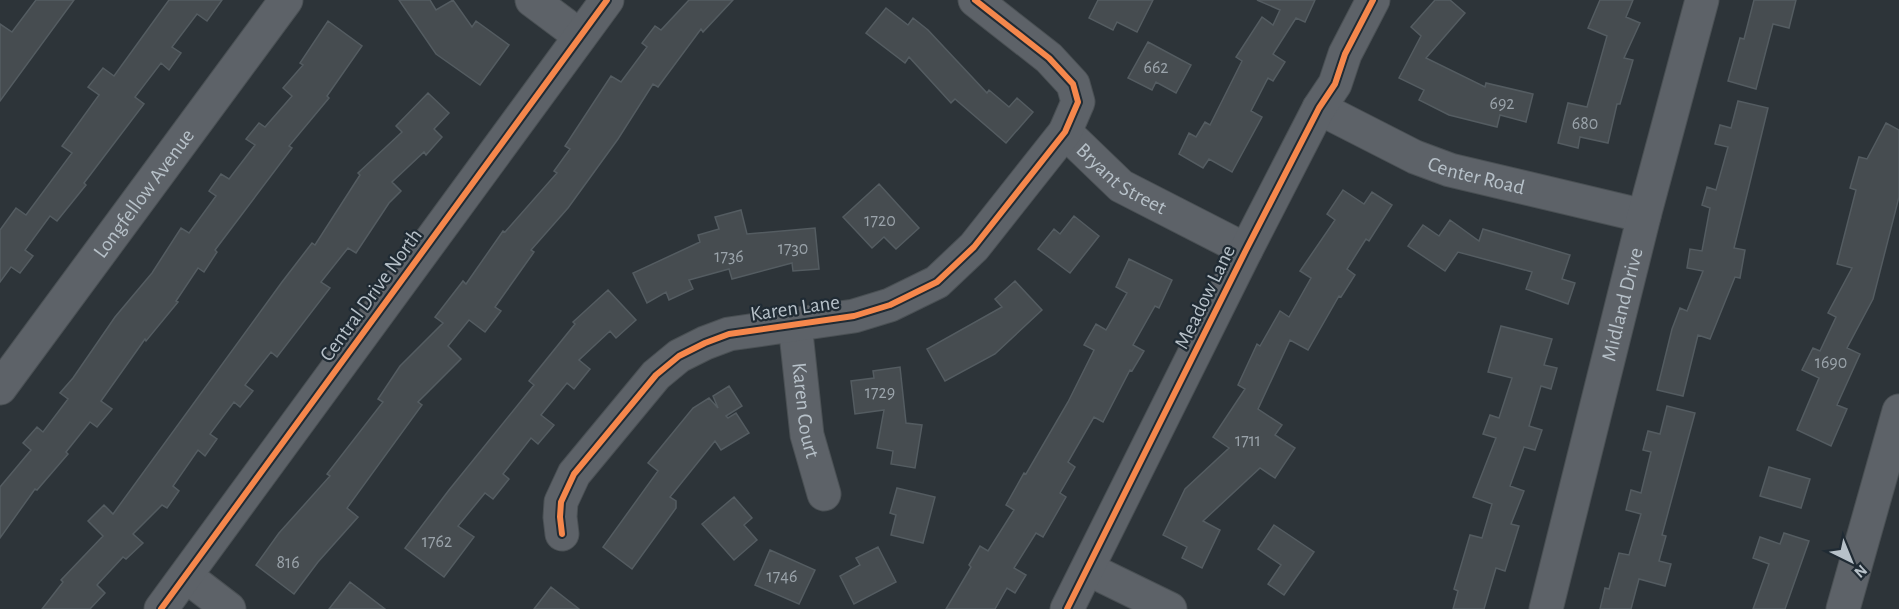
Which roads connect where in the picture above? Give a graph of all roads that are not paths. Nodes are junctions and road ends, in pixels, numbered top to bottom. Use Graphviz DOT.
graph roads {
  1 [pos="286,0"];
  2 [pos="532,0"];
  3 [pos="607,0"];
  4 [pos="975,0"];
  5 [pos="1373,0"];
  6 [pos="1701,0"];
  7 [pos="580,36"];
  8 [pos="1320,108"];
  9 [pos="1065,132"];
  10 [pos="1644,216"];
  11 [pos="1246,250"];
  12 [pos="795,324"];
  13 [pos="0,388"];
  14 [pos="1899,411"];
  15 [pos="824,494"];
  16 [pos="562,534"];
  17 [pos="1088,568"];
  18 [pos="186,576"];
  19 [pos="161,609"];
  20 [pos="229,609"];
  21 [pos="1067,609"];
  22 [pos="1170,609"];
  23 [pos="1546,609"];
  24 [pos="1844,609"];
  1 -- 13 [label="street, Longfellow Avenue"];
  2 -- 7 [label="street"];
  3 -- 7 [label="street, Central Drive North"];
  4 -- 9 [label="street, Bryant Street"];
  5 -- 8 [label="street, Meadow Lane"];
  6 -- 10 [label="street, Midland Drive"];
  7 -- 18 [label="street, Central Drive North"];
  8 -- 10 [label="street, Center Road"];
  8 -- 11 [label="street, Meadow Lane"];
  9 -- 11 [label="street, Bryant Street"];
  9 -- 12 [label="street, Karen Lane"];
  10 -- 23 [label="street, Midland Drive"];
  11 -- 17 [label="street, Meadow Lane"];
  12 -- 15 [label="street, Karen Court"];
  12 -- 16 [label="street, Karen Lane"];
  14 -- 24 [label="street"];
  17 -- 21 [label="street, Meadow Lane"];
  17 -- 22 [label="street"];
  18 -- 19 [label="street, Central Drive North"];
  18 -- 20 [label="street"];
}
